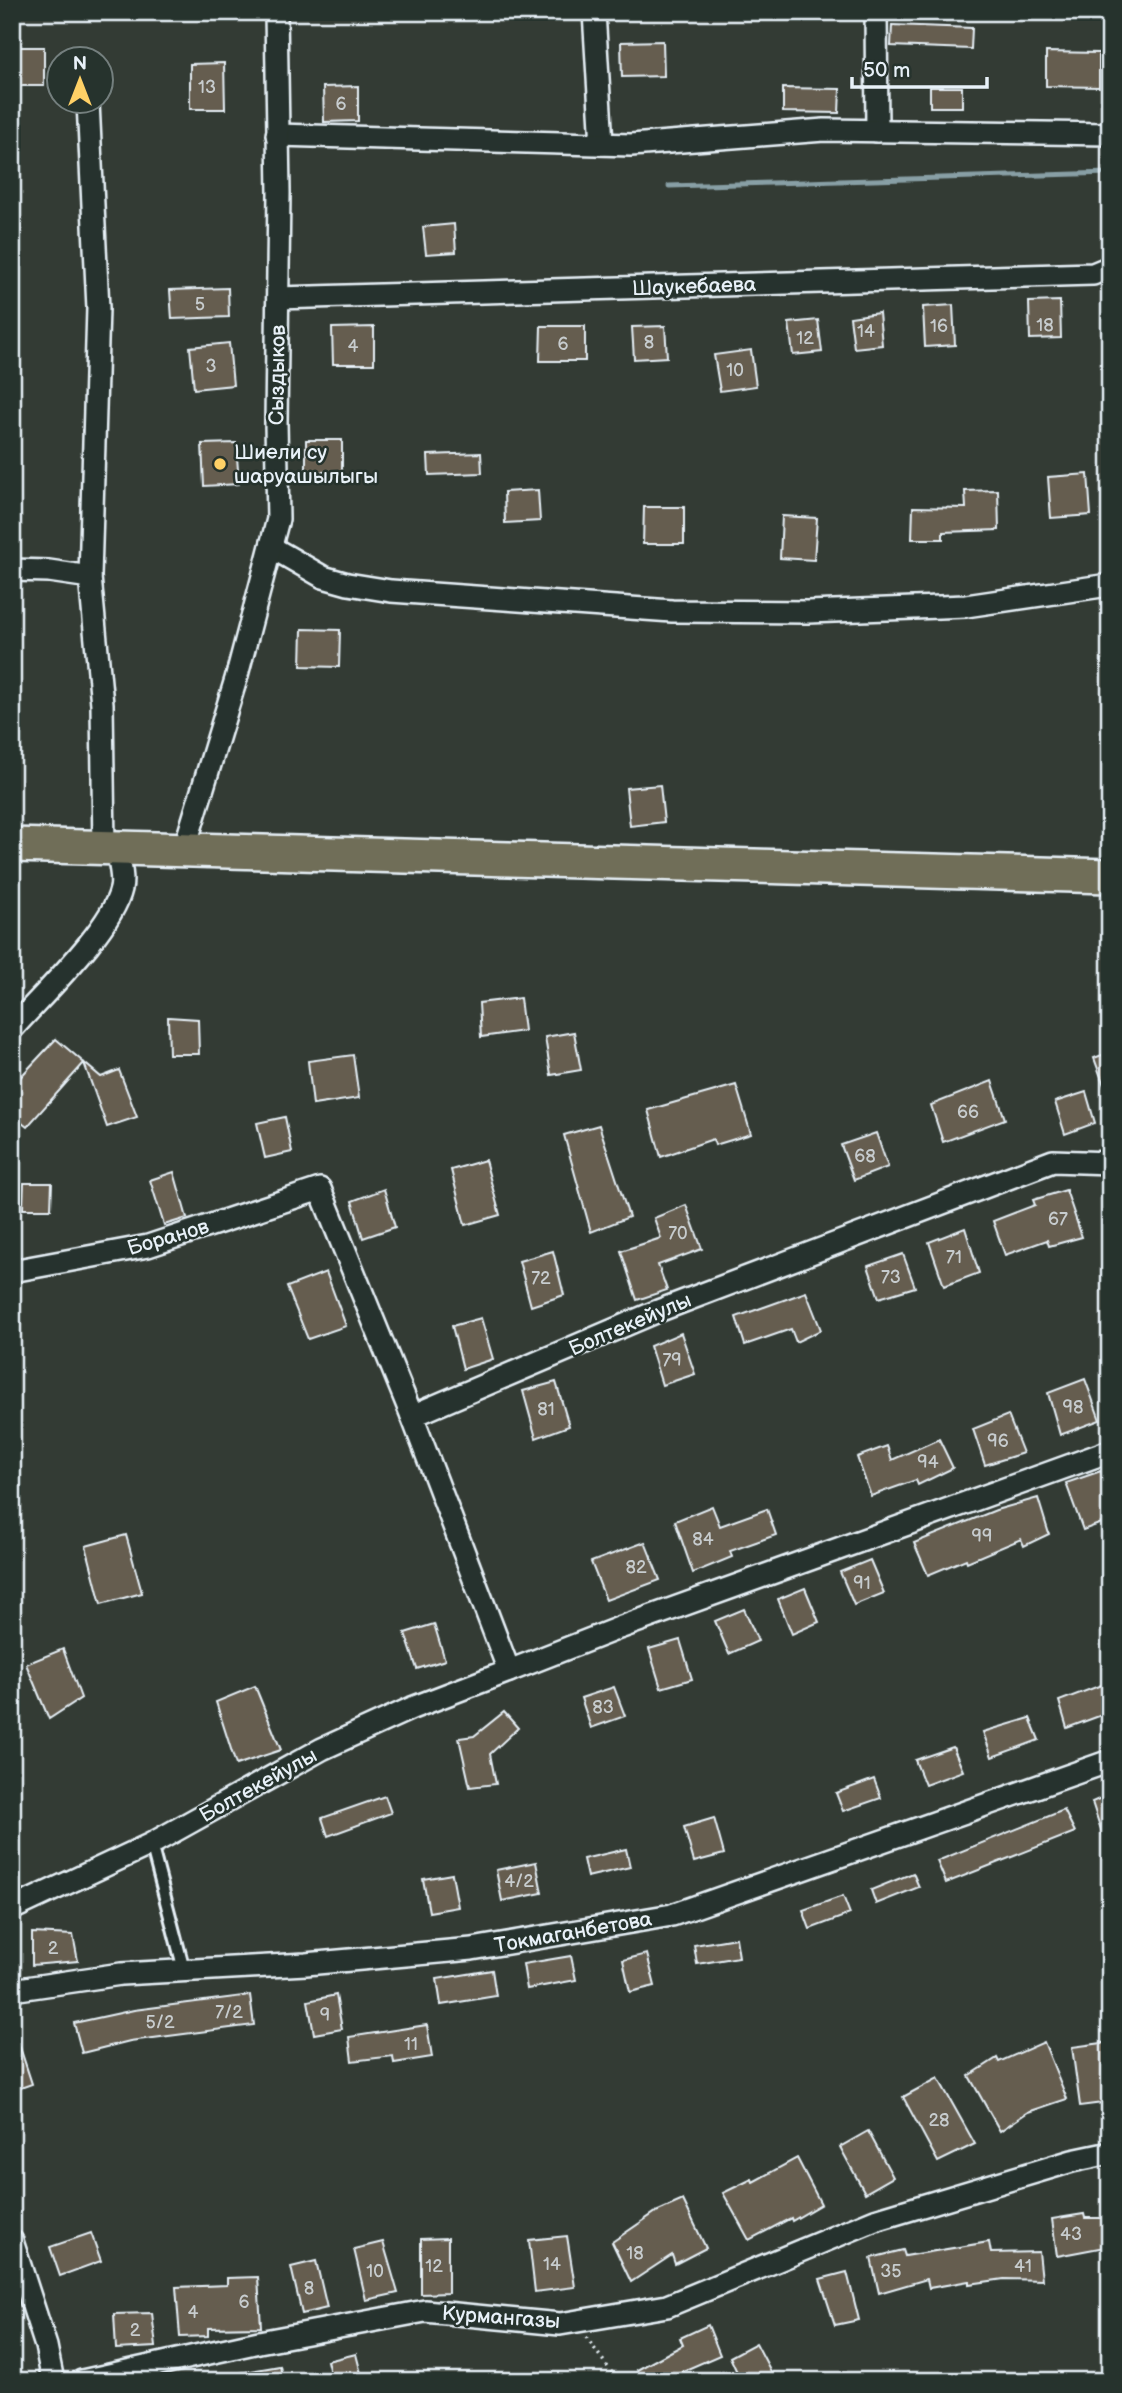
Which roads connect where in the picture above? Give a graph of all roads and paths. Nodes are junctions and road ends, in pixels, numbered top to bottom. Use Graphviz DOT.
graph roads {
  1 [pos="276,12"];
  2 [pos="594,12"];
  3 [pos="876,12"];
  4 [pos="89,116"];
  5 [pos="877,131"];
  6 [pos="1110,134"];
  7 [pos="277,135"];
  8 [pos="602,144"];
  9 [pos="1110,267"];
  10 [pos="278,298"];
  11 [pos="271,547"];
  12 [pos="12,570"];
  13 [pos="90,577"];
  14 [pos="1102,586"];
  15 [pos="12,845"];
  16 [pos="110,847"];
  17 [pos="184,850"];
  18 [pos="1110,876"];
  19 [pos="12,1029"];
  20 [pos="1110,1163"];
  21 [pos="12,1271"];
  22 [pos="412,1416"];
  23 [pos="1110,1451"];
  24 [pos="509,1671"];
  25 [pos="1110,1761"];
  26 [pos="151,1844"];
  27 [pos="12,1909"];
  28 [pos="184,1970"];
  29 [pos="12,1990"];
  30 [pos="1110,2153"];
  31 [pos="12,2241"];
  32 [pos="574,2322"];
  33 [pos="53,2381"];
  34 [pos="82,2381"];
  35 [pos="618,2381"];
  1 -- 7 [label="street, Сыздыков"];
  2 -- 8 [label="street"];
  3 -- 5 [label="street"];
  4 -- 13 [label="street"];
  5 -- 6 [label="street"];
  5 -- 8 [label="street"];
  7 -- 8 [label="street"];
  7 -- 10 [label="street, Сыздыков"];
  9 -- 10 [label="street, Шаукебаева"];
  10 -- 11 [label="street, Сыздыков"];
  11 -- 14 [label="street"];
  11 -- 17 [label="street, Сыздыков"];
  12 -- 13 [label="street"];
  13 -- 16 [label="street"];
  15 -- 16 [label="main road"];
  16 -- 17 [label="main road"];
  16 -- 19 [label="street"];
  17 -- 18 [label="main road"];
  20 -- 22 [label="street, Болтекейулы"];
  21 -- 22 [label="street, Боранов"];
  22 -- 24 [label="street"];
  23 -- 24 [label="street, Болтекейулы"];
  24 -- 26 [label="street, Болтекейулы"];
  25 -- 28 [label="street, Токмаганбетова"];
  26 -- 27 [label="street, Болтекейулы"];
  26 -- 28 [label="lane"];
  28 -- 29 [label="street, Токмаганбетова"];
  30 -- 32 [label="street, Курмангазы"];
  31 -- 33 [label="street"];
  32 -- 34 [label="street, Курмангазы"];
  32 -- 35 [label="path"];
}
